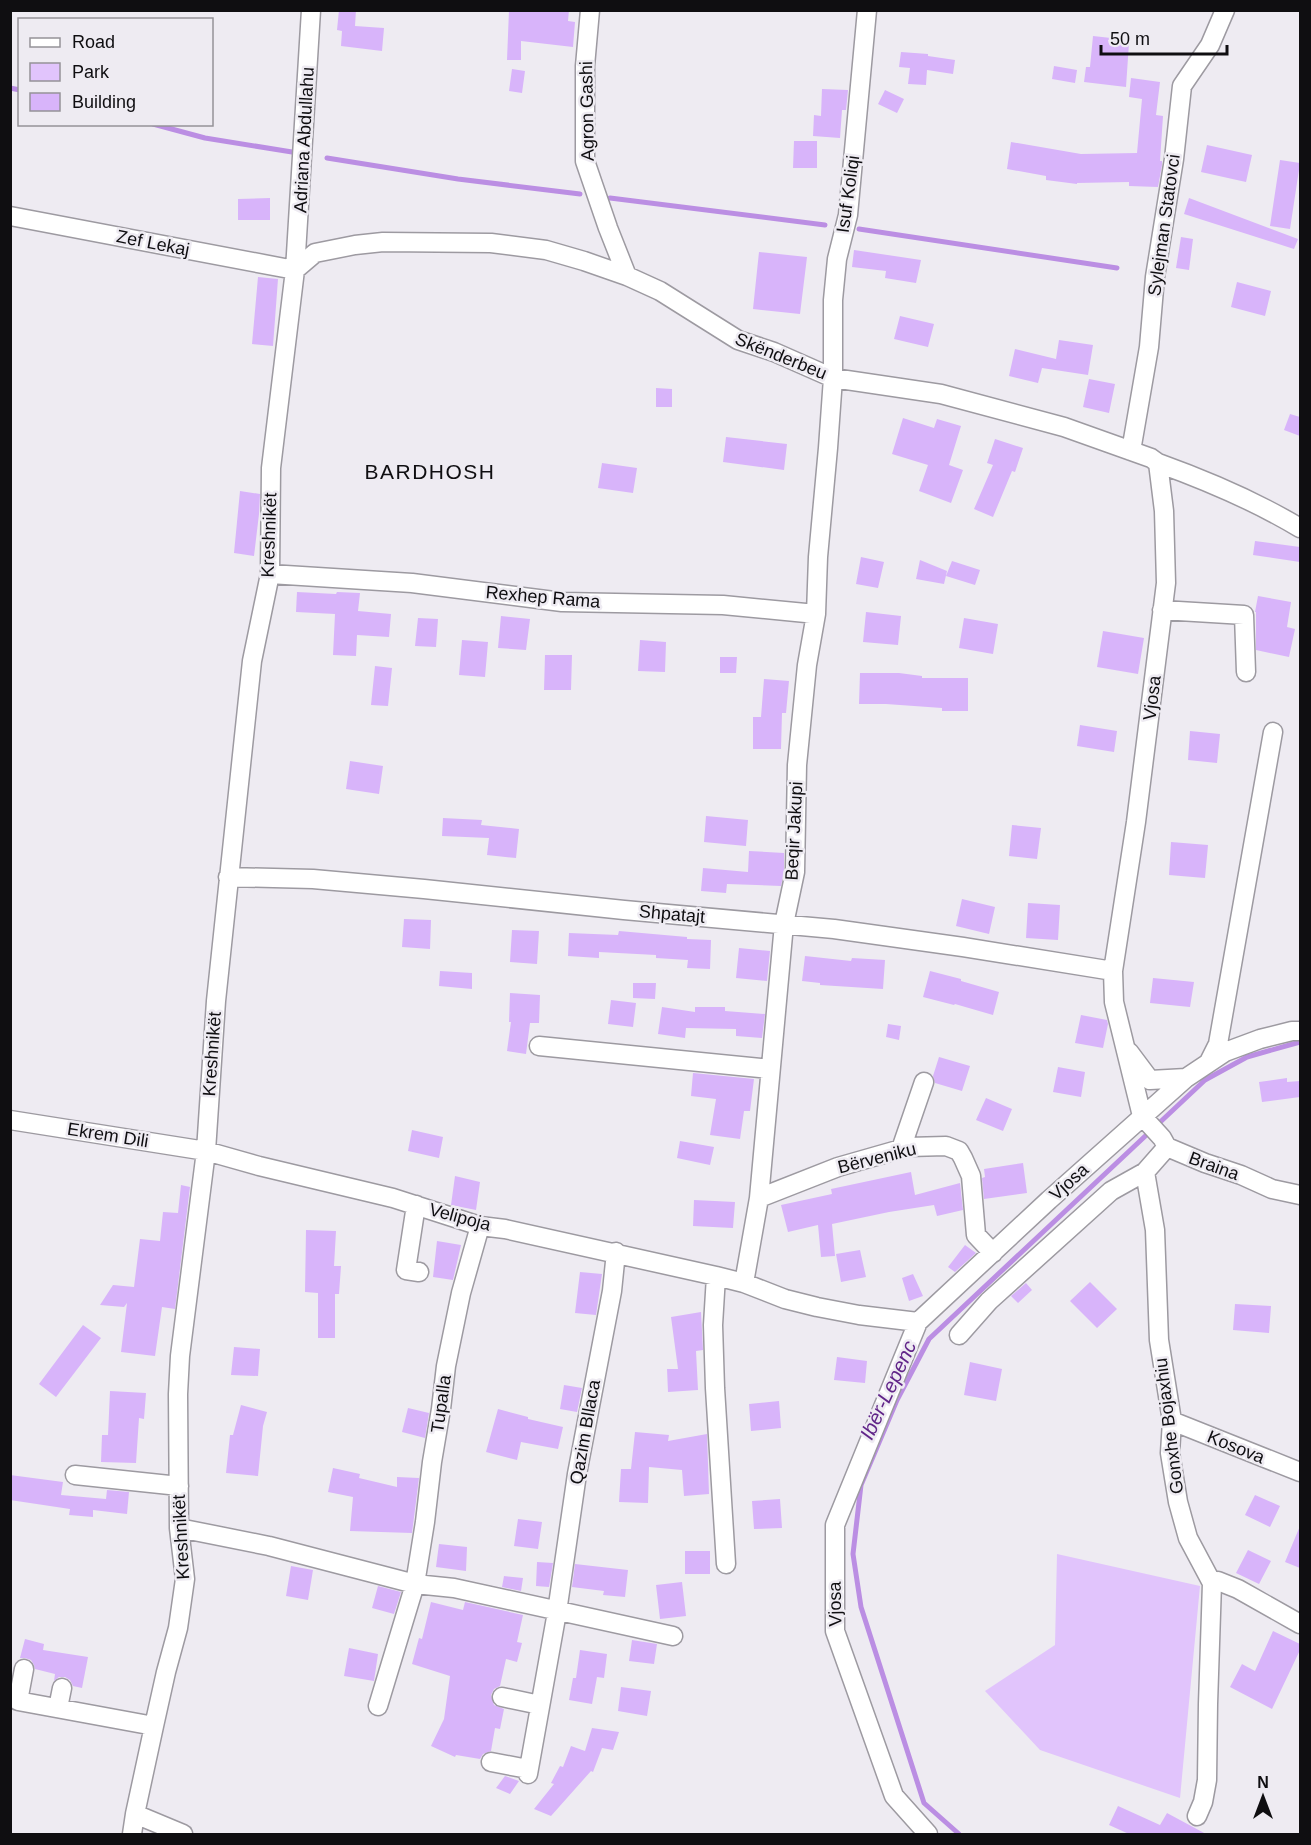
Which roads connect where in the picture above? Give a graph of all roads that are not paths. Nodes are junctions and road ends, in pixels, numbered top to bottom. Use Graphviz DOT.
graph roads {
  1 [pos="311,10"];
  2 [pos="590,10"];
  3 [pos="867,10"];
  4 [pos="1225,10"];
  5 [pos="10,216"];
  6 [pos="295,270"];
  7 [pos="627,276"];
  8 [pos="833,378"];
  9 [pos="1131,451"];
  10 [pos="1158,464"];
  11 [pos="1300,528"];
  12 [pos="270,574"];
  13 [pos="1162,610"];
  14 [pos="816,614"];
  15 [pos="1246,672"];
  16 [pos="1273,732"];
  17 [pos="228,878"];
  18 [pos="784,924"];
  19 [pos="1113,971"];
  20 [pos="1300,1031"];
  21 [pos="539,1046"];
  22 [pos="1124,1046"];
  23 [pos="1208,1063"];
  24 [pos="770,1069"];
  25 [pos="1186,1078"];
  26 [pos="924,1082"];
  27 [pos="1142,1116"];
  28 [pos="10,1120"];
  29 [pos="1164,1142"];
  30 [pos="901,1149"];
  31 [pos="206,1151"];
  32 [pos="1145,1172"];
  33 [pos="1300,1195"];
  34 [pos="759,1198"];
  35 [pos="416,1205"];
  36 [pos="480,1226"];
  37 [pos="616,1252"];
  38 [pos="993,1253"];
  39 [pos="420,1272"];
  40 [pos="716,1276"];
  41 [pos="744,1283"];
  42 [pos="918,1322"];
  43 [pos="958,1335"];
  44 [pos="1172,1422"];
  45 [pos="1300,1472"];
  46 [pos="75,1475"];
  47 [pos="179,1486"];
  48 [pos="179,1528"];
  49 [pos="726,1564"];
  50 [pos="1212,1583"];
  51 [pos="415,1584"];
  52 [pos="557,1612"];
  53 [pos="1300,1624"];
  54 [pos="673,1636"];
  55 [pos="24,1669"];
  56 [pos="62,1688"];
  57 [pos="502,1696"];
  58 [pos="540,1705"];
  59 [pos="378,1706"];
  60 [pos="57,1708"];
  61 [pos="154,1726"];
  62 [pos="491,1762"];
  63 [pos="135,1814"];
  64 [pos="1197,1816"];
  65 [pos="132,1834"];
  66 [pos="183,1834"];
  67 [pos="928,1834"];
  1 -- 6 [label="street, Adriana Abdullahu"];
  2 -- 7 [label="street, Agron Gashi"];
  3 -- 8 [label="street, Isuf Koliqi"];
  4 -- 9 [label="street, Sylejman Statovci"];
  5 -- 6 [label="street, Zef Lekaj"];
  6 -- 7 [label="street, Skënderbeu"];
  6 -- 12 [label="street, Kreshnikët"];
  7 -- 8 [label="street, Skënderbeu"];
  8 -- 9 [label="street, Skënderbeu"];
  8 -- 14 [label="street, Beqir Jakupi"];
  9 -- 10 [label="street, Skënderbeu"];
  10 -- 11 [label="street, Skënderbeu"];
  10 -- 13 [label="street, Vjosa"];
  12 -- 14 [label="street, Rexhep Rama"];
  12 -- 17 [label="street, Kreshnikët"];
  13 -- 15 [label="street"];
  13 -- 19 [label="street, Vjosa"];
  14 -- 18 [label="street, Beqir Jakupi"];
  16 -- 23 [label="street"];
  17 -- 18 [label="street, Shpatajt"];
  17 -- 31 [label="street, Kreshnikët"];
  18 -- 19 [label="street, Shpatajt"];
  18 -- 24 [label="street, Beqir Jakupi"];
  19 -- 22 [label="street, Vjosa"];
  20 -- 23 [label="street"];
  21 -- 24 [label="street"];
  22 -- 25 [label="street"];
  22 -- 27 [label="street, Vjosa"];
  23 -- 25 [label="street"];
  24 -- 34 [label="street, Beqir Jakupi"];
  25 -- 27 [label="street"];
  26 -- 30 [label="street"];
  27 -- 29 [label="street, Braina"];
  27 -- 38 [label="street, Vjosa"];
  28 -- 31 [label="street, Ekrem Dili"];
  29 -- 32 [label="street"];
  29 -- 33 [label="street, Braina"];
  30 -- 34 [label="street, Bërveniku"];
  30 -- 38 [label="street, Bërveniku"];
  31 -- 35 [label="street, Velipoja"];
  31 -- 47 [label="street, Kreshnikët"];
  32 -- 43 [label="street"];
  32 -- 44 [label="street, Gonxhe Bojaxhiu"];
  34 -- 41 [label="street, Beqir Jakupi"];
  35 -- 36 [label="street, Velipoja"];
  35 -- 39 [label="street"];
  36 -- 37 [label="street, Velipoja"];
  36 -- 51 [label="street, Tupalla"];
  37 -- 40 [label="street, Velipoja"];
  37 -- 52 [label="street, Qazim Bllaca"];
  38 -- 42 [label="street, Vjosa"];
  40 -- 41 [label="street, Velipoja"];
  40 -- 49 [label="street"];
  41 -- 42 [label="street, Velipoja"];
  42 -- 67 [label="street, Vjosa"];
  44 -- 45 [label="street, Kosova"];
  44 -- 50 [label="street, Gonxhe Bojaxhiu"];
  46 -- 47 [label="street"];
  47 -- 48 [label="street, Kreshnikët"];
  48 -- 51 [label="street"];
  48 -- 61 [label="street, Kreshnikët"];
  50 -- 53 [label="street"];
  50 -- 64 [label="street, Gonxhe Bojaxhiu"];
  51 -- 52 [label="street"];
  51 -- 59 [label="street"];
  52 -- 54 [label="street"];
  52 -- 58 [label="street, Qazim Bllaca"];
  55 -- 60 [label="street"];
  56 -- 60 [label="street"];
  57 -- 58 [label="street"];
  58 -- 62 [label="street, Qazim Bllaca"];
  60 -- 61 [label="street"];
  61 -- 63 [label="street, Kreshnikët"];
  63 -- 65 [label="street, Kreshnikët"];
  63 -- 66 [label="street"];
}
